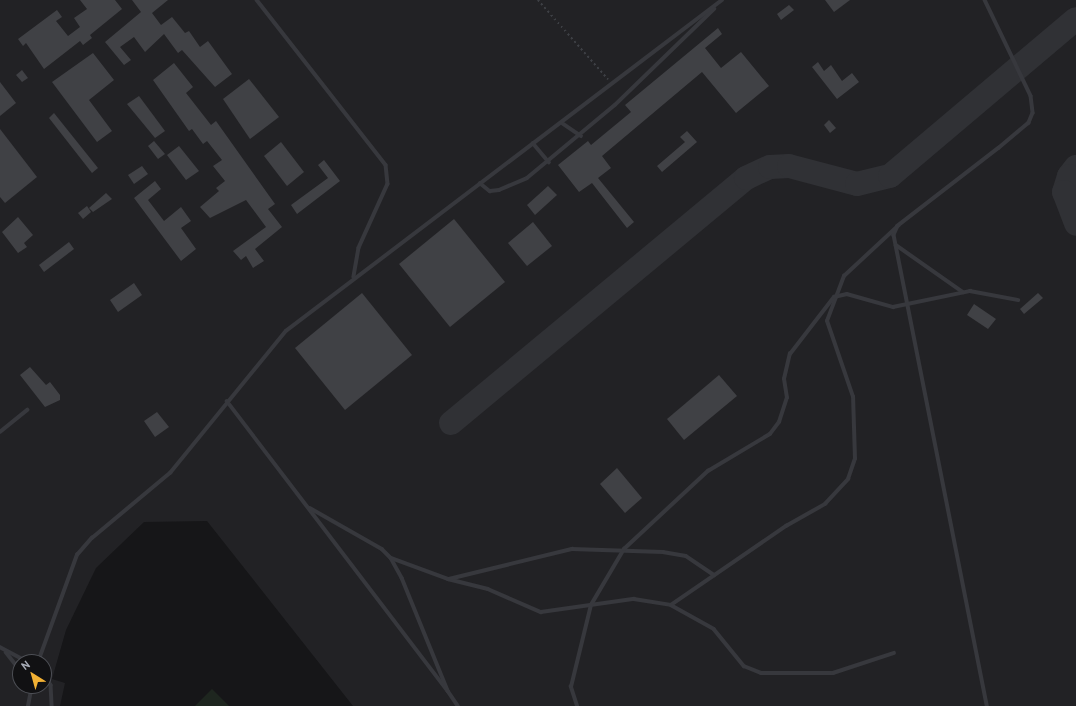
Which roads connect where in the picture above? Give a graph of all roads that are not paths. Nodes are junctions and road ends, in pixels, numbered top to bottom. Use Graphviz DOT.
graph roads {
  1 [pos="257,0"];
  2 [pos="722,0"];
  3 [pos="984,0"];
  4 [pos="562,123"];
  5 [pos="581,136"];
  6 [pos="533,144"];
  7 [pos="549,162"];
  8 [pos="480,183"];
  9 [pos="898,226"];
  10 [pos="896,245"];
  11 [pos="354,277"];
  12 [pos="963,292"];
  13 [pos="834,297"];
  14 [pos="1018,300"];
  15 [pos="906,306"];
  16 [pos="227,401"];
  17 [pos="27,410"];
  18 [pos="0,432"];
  19 [pos="308,508"];
  20 [pos="624,549"];
  21 [pos="391,558"];
  22 [pos="714,575"];
  23 [pos="448,579"];
  24 [pos="591,605"];
  25 [pos="672,605"];
  26 [pos="2,648"];
  27 [pos="894,653"];
  28 [pos="13,654"];
  29 [pos="41,654"];
  30 [pos="12,660"];
  31 [pos="448,691"];
  32 [pos="31,694"];
  33 [pos="51,694"];
  34 [pos="28,706"];
  35 [pos="52,706"];
  36 [pos="458,706"];
  37 [pos="577,706"];
  38 [pos="987,706"];
  1 -- 11 [label="lane"];
  2 -- 4 [label="lane"];
  2 -- 5 [label="lane"];
  3 -- 9 [label="lane"];
  4 -- 5 [label="lane"];
  4 -- 6 [label="lane"];
  5 -- 7 [label="lane"];
  6 -- 7 [label="lane"];
  6 -- 8 [label="lane"];
  7 -- 8 [label="lane"];
  8 -- 11 [label="lane"];
  9 -- 10 [label="lane"];
  9 -- 13 [label="lane"];
  10 -- 12 [label="lane"];
  10 -- 15 [label="lane"];
  11 -- 16 [label="lane"];
  12 -- 14 [label="lane"];
  12 -- 15 [label="lane"];
  13 -- 15 [label="lane"];
  13 -- 20 [label="lane"];
  13 -- 22 [label="lane"];
  15 -- 38 [label="lane"];
  16 -- 19 [label="lane"];
  16 -- 29 [label="lane"];
  17 -- 18 [label="lane"];
  19 -- 21 [label="lane"];
  19 -- 31 [label="lane"];
  20 -- 22 [label="lane"];
  20 -- 23 [label="lane"];
  20 -- 24 [label="lane"];
  21 -- 23 [label="lane"];
  21 -- 31 [label="lane"];
  22 -- 25 [label="lane"];
  23 -- 24 [label="lane"];
  24 -- 25 [label="lane"];
  24 -- 37 [label="lane"];
  25 -- 27 [label="lane"];
  26 -- 28 [label="lane"];
  26 -- 30 [label="lane"];
  31 -- 36 [label="lane"];
  32 -- 34 [label="lane"];
  33 -- 35 [label="lane"];
}
